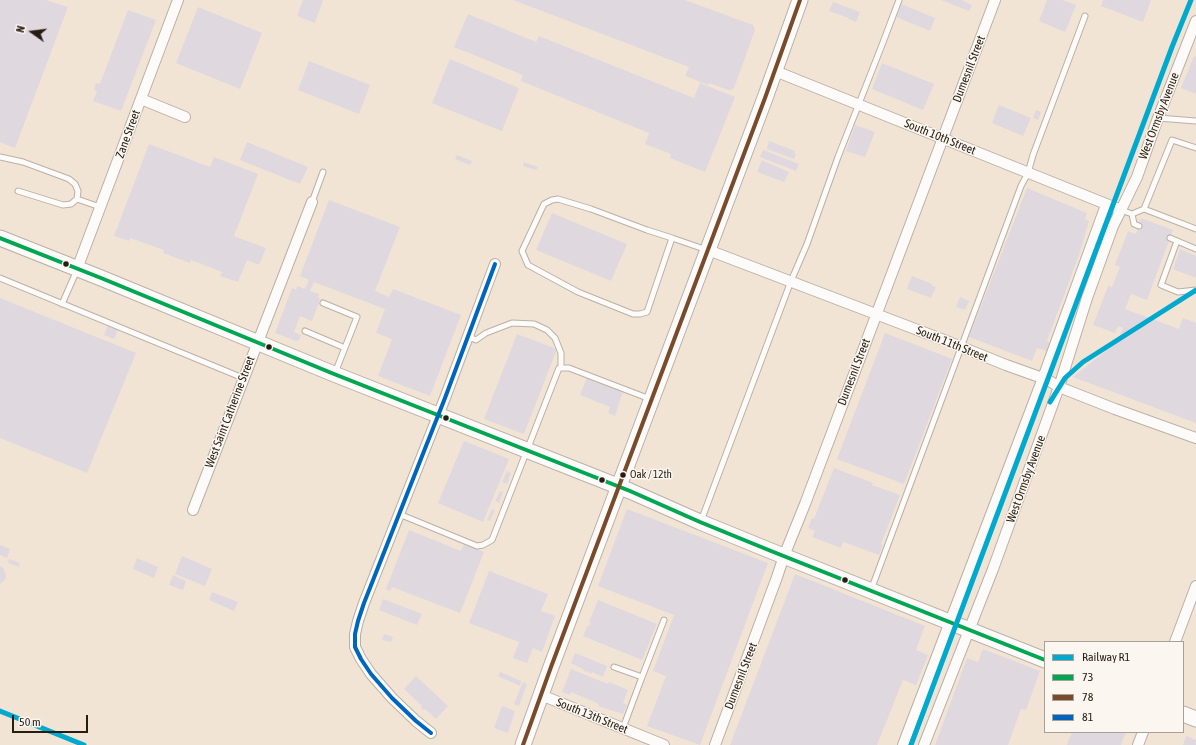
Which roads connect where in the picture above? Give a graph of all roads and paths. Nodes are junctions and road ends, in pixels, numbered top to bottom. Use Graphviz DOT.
graph roads {
  1 [pos="178,0"];
  2 [pos="800,0"];
  3 [pos="899,0"];
  4 [pos="995,0"];
  5 [pos="1085,16"];
  6 [pos="1196,21"];
  7 [pos="774,71"];
  8 [pos="141,99"];
  9 [pos="858,104"];
  10 [pos="185,117"];
  11 [pos="1158,118"];
  12 [pos="1196,121"];
  13 [pos="943,138"];
  14 [pos="1196,148"];
  15 [pos="0,157"];
  16 [pos="324,172"];
  17 [pos="1028,173"];
  18 [pos="18,191"];
  19 [pos="77,200"];
  20 [pos="312,202"];
  21 [pos="1106,204"];
  22 [pos="100,207"];
  23 [pos="1144,209"];
  24 [pos="1121,210"];
  25 [pos="1132,214"];
  26 [pos="1139,226"];
  27 [pos="1196,229"];
  28 [pos="0,238"];
  29 [pos="672,238"];
  30 [pos="1170,238"];
  31 [pos="1177,241"];
  32 [pos="1196,249"];
  33 [pos="708,250"];
  34 [pos="495,264"];
  35 [pos="77,269"];
  36 [pos="0,278"];
  37 [pos="791,281"];
  38 [pos="1196,290"];
  39 [pos="62,304"];
  40 [pos="323,304"];
  41 [pos="876,314"];
  42 [pos="305,331"];
  43 [pos="467,336"];
  44 [pos="257,342"];
  45 [pos="961,347"];
  46 [pos="345,348"];
  47 [pos="561,368"];
  48 [pos="334,374"];
  49 [pos="243,378"];
  50 [pos="1043,378"];
  51 [pos="1059,387"];
  52 [pos="651,399"];
  53 [pos="438,414"];
  54 [pos="1196,438"];
  55 [pos="527,450"];
  56 [pos="618,487"];
  57 [pos="193,510"];
  58 [pos="399,514"];
  59 [pos="700,522"];
  60 [pos="784,556"];
  61 [pos="1196,586"];
  62 [pos="870,591"];
  63 [pos="664,620"];
  64 [pos="950,623"];
  65 [pos="968,630"];
  66 [pos="1174,641"];
  67 [pos="1044,660"];
  68 [pos="614,667"];
  69 [pos="642,677"];
  70 [pos="541,695"];
  71 [pos="1184,714"];
  72 [pos="1196,719"];
  73 [pos="623,728"];
  74 [pos="431,733"];
  75 [pos="1143,733"];
  76 [pos="523,745"];
  77 [pos="664,745"];
  78 [pos="715,745"];
  79 [pos="903,745"];
  80 [pos="924,745"];
  81 [pos="1138,745"];
  1 -- 8 [label="street, Zane Street"];
  2 -- 7 [label="street"];
  3 -- 9 [label="lane"];
  4 -- 13 [label="street, Dumesnil Street"];
  5 -- 17 [label="lane"];
  6 -- 11 [label="street, West Ormsby Avenue"];
  7 -- 9 [label="street, South 10th Street"];
  7 -- 33 [label="street"];
  8 -- 10 [label="street"];
  8 -- 22 [label="street, Zane Street"];
  9 -- 13 [label="street, South 10th Street"];
  9 -- 37 [label="lane"];
  11 -- 12 [label="lane"];
  11 -- 24 [label="street, West Ormsby Avenue"];
  13 -- 17 [label="street, South 10th Street"];
  13 -- 41 [label="street, Dumesnil Street"];
  14 -- 23 [label="lane"];
  15 -- 19 [label="lane"];
  16 -- 20 [label="lane"];
  17 -- 21 [label="street, South 10th Street"];
  17 -- 45 [label="lane"];
  18 -- 19 [label="lane"];
  19 -- 22 [label="lane"];
  20 -- 44 [label="street, West Saint Catherine Street"];
  21 -- 24 [label="street"];
  21 -- 50 [label="street, West Ormsby Avenue"];
  22 -- 35 [label="street, Zane Street"];
  23 -- 25 [label="lane"];
  23 -- 27 [label="lane"];
  24 -- 25 [label="lane"];
  24 -- 51 [label="street, West Ormsby Avenue"];
  25 -- 26 [label="lane"];
  28 -- 35 [label="street"];
  29 -- 29 [label="lane"];
  29 -- 33 [label="lane"];
  30 -- 31 [label="lane"];
  31 -- 32 [label="lane"];
  31 -- 38 [label="lane"];
  33 -- 37 [label="street, South 11th Street"];
  33 -- 52 [label="street"];
  34 -- 43 [label="street"];
  35 -- 39 [label="lane"];
  35 -- 44 [label="street"];
  36 -- 39 [label="lane"];
  37 -- 41 [label="street, South 11th Street"];
  37 -- 59 [label="lane"];
  39 -- 49 [label="lane"];
  40 -- 46 [label="lane"];
  41 -- 45 [label="street, South 11th Street"];
  41 -- 60 [label="street, Dumesnil Street"];
  42 -- 46 [label="lane"];
  43 -- 47 [label="lane"];
  43 -- 53 [label="street"];
  44 -- 48 [label="street"];
  44 -- 49 [label="street, West Saint Catherine Street"];
  45 -- 50 [label="street, South 11th Street"];
  45 -- 62 [label="lane"];
  46 -- 48 [label="lane"];
  47 -- 52 [label="lane"];
  47 -- 55 [label="lane"];
  48 -- 53 [label="street"];
  49 -- 57 [label="street, West Saint Catherine Street"];
  50 -- 51 [label="street, South 11th Street"];
  50 -- 64 [label="street, West Ormsby Avenue"];
  51 -- 54 [label="street, South 11th Street"];
  51 -- 65 [label="street, West Ormsby Avenue"];
  52 -- 56 [label="street"];
  53 -- 55 [label="street"];
  53 -- 58 [label="street"];
  55 -- 56 [label="street"];
  55 -- 58 [label="lane"];
  56 -- 59 [label="street"];
  56 -- 70 [label="street"];
  58 -- 74 [label="street"];
  59 -- 60 [label="street"];
  60 -- 62 [label="street"];
  60 -- 78 [label="street, Dumesnil Street"];
  61 -- 66 [label="street"];
  62 -- 64 [label="street"];
  63 -- 69 [label="lane"];
  64 -- 65 [label="street"];
  64 -- 79 [label="street, West Ormsby Avenue"];
  65 -- 67 [label="street"];
  65 -- 80 [label="street, West Ormsby Avenue"];
  68 -- 69 [label="lane"];
  69 -- 73 [label="lane"];
  70 -- 73 [label="street, South 13th Street"];
  70 -- 76 [label="street"];
  71 -- 72 [label="street"];
  73 -- 77 [label="street, South 13th Street"];
  75 -- 81 [label="street"];
}
